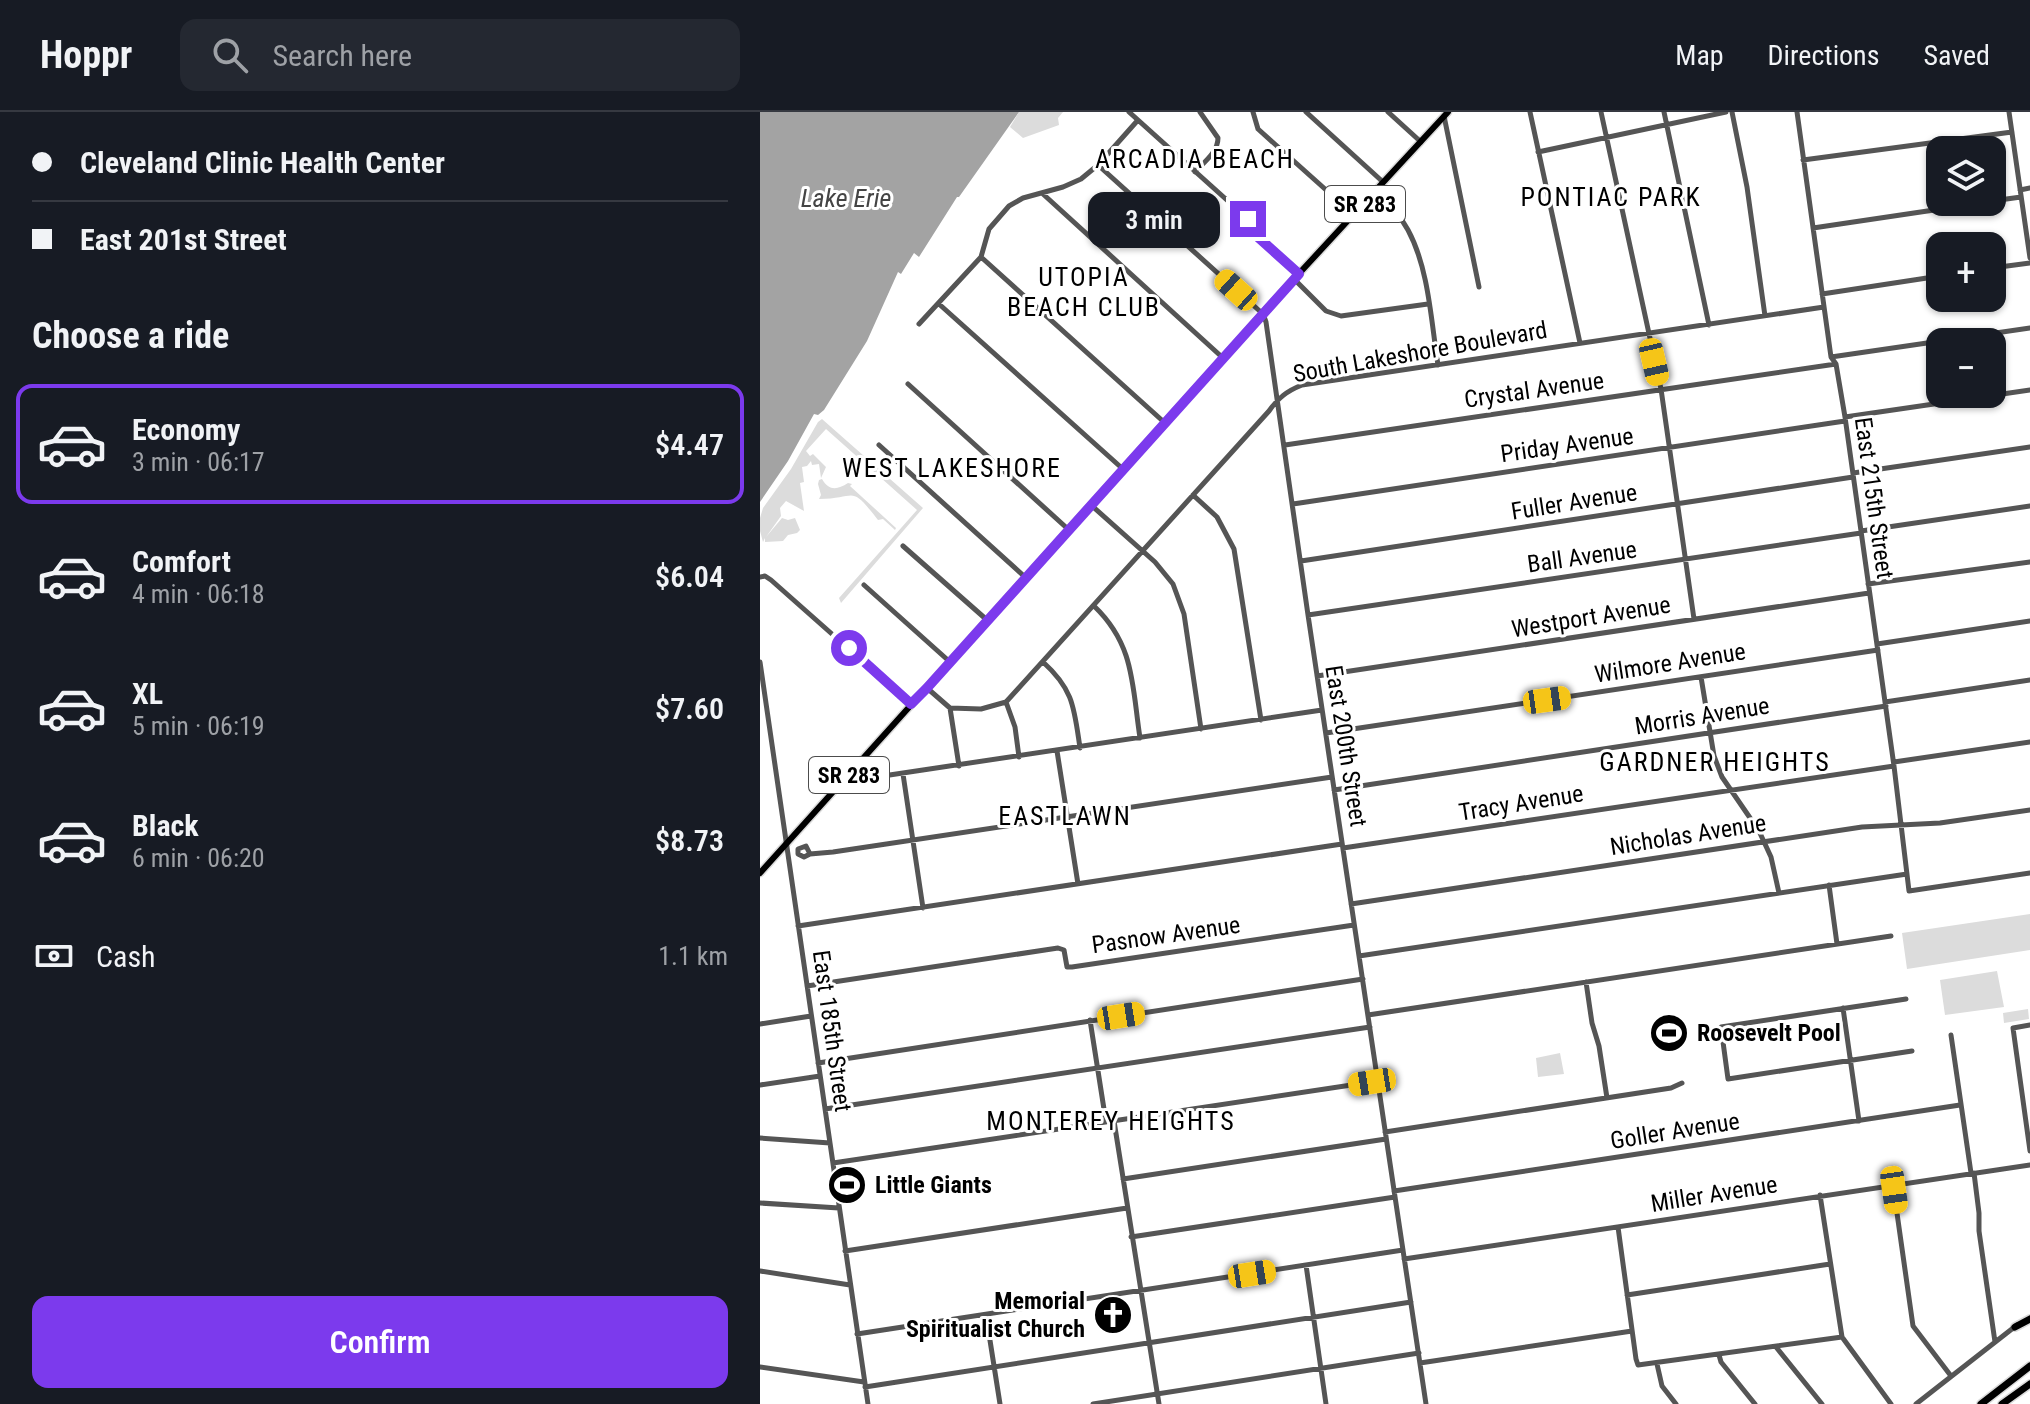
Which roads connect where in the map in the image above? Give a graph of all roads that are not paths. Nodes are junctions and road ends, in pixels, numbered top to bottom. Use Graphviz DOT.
graph roads {
  1 [pos="1129,112"];
  2 [pos="1200,112"];
  3 [pos="1253,112"];
  4 [pos="1306,112"];
  5 [pos="1388,112"];
  6 [pos="1530,112"];
  7 [pos="1601,112"];
  8 [pos="1664,112"];
  9 [pos="1729,112"];
  10 [pos="1797,112"];
  11 [pos="2009,112"];
  12 [pos="1446,114"];
  13 [pos="1138,120"];
  14 [pos="1667,125"];
  15 [pos="2012,132"];
  16 [pos="1606,138"];
  17 [pos="1421,142"];
  18 [pos="1538,152"];
  19 [pos="1803,160"];
  20 [pos="1098,165"];
  21 [pos="1195,172"];
  22 [pos="1383,182"];
  23 [pos="2030,188"];
  24 [pos="2020,190"];
  25 [pos="1376,192"];
  26 [pos="1042,193"];
  27 [pos="2021,197"];
  28 [pos="2006,199"];
  29 [pos="1926,211"];
  30 [pos="1354,215"];
  31 [pos="1813,228"];
  32 [pos="981,257"];
  33 [pos="2030,260"];
  34 [pos="2006,265"];
  35 [pos="1296,277"];
  36 [pos="1926,278"];
  37 [pos="1479,287"];
  38 [pos="1822,294"];
  39 [pos="939,304"];
  40 [pos="1428,304"];
  41 [pos="1824,307"];
  42 [pos="1263,314"];
  43 [pos="1765,316"];
  44 [pos="919,324"];
  45 [pos="1709,325"];
  46 [pos="2030,328"];
  47 [pos="1648,334"];
  48 [pos="1580,343"];
  49 [pos="1831,357"];
  50 [pos="1223,358"];
  51 [pos="1836,364"];
  52 [pos="1438,365"];
  53 [pos="908,384"];
  54 [pos="1661,389"];
  55 [pos="2030,390"];
  56 [pos="1278,398"];
  57 [pos="1845,419"];
  58 [pos="1165,423"];
  59 [pos="879,445"];
  60 [pos="1285,445"];
  61 [pos="2030,447"];
  62 [pos="1669,448"];
  63 [pos="1124,470"];
  64 [pos="1853,475"];
  65 [pos="1193,495"];
  66 [pos="1293,504"];
  67 [pos="1091,505"];
  68 [pos="1677,505"];
  69 [pos="2030,506"];
  70 [pos="1069,530"];
  71 [pos="1861,532"];
  72 [pos="903,546"];
  73 [pos="1143,550"];
  74 [pos="1685,560"];
  75 [pos="1301,561"];
  76 [pos="2030,562"];
  77 [pos="760,577"];
  78 [pos="1025,577"];
  79 [pos="1868,584"];
  80 [pos="864,585"];
  81 [pos="1869,593"];
  82 [pos="1094,606"];
  83 [pos="1308,615"];
  84 [pos="1694,619"];
  85 [pos="987,620"];
  86 [pos="2030,621"];
  87 [pos="1877,647"];
  88 [pos="760,662"];
  89 [pos="950,662"];
  90 [pos="1043,662"];
  91 [pos="1317,676"];
  92 [pos="1701,677"];
  93 [pos="2030,680"];
  94 [pos="927,688"];
  95 [pos="1006,702"];
  96 [pos="911,704"];
  97 [pos="1885,704"];
  98 [pos="950,708"];
  99 [pos="1322,710"];
  100 [pos="1261,720"];
  101 [pos="1201,729"];
  102 [pos="1326,733"];
  103 [pos="1709,734"];
  104 [pos="1140,738"];
  105 [pos="2030,742"];
  106 [pos="1080,748"];
  107 [pos="1057,751"];
  108 [pos="1019,757"];
  109 [pos="1894,764"];
  110 [pos="959,766"];
  111 [pos="903,774"];
  112 [pos="1332,777"];
  113 [pos="843,782"];
  114 [pos="1334,790"];
  115 [pos="1730,790"];
  116 [pos="2030,810"];
  117 [pos="1067,817"];
  118 [pos="1901,825"];
  119 [pos="913,840"];
  120 [pos="1764,842"];
  121 [pos="787,844"];
  122 [pos="1343,846"];
  123 [pos="810,854"];
  124 [pos="760,873"];
  125 [pos="2030,873"];
  126 [pos="1907,874"];
  127 [pos="1078,884"];
  128 [pos="1829,885"];
  129 [pos="1779,893"];
  130 [pos="1351,904"];
  131 [pos="923,908"];
  132 [pos="1354,925"];
  133 [pos="798,926"];
  134 [pos="1891,936"];
  135 [pos="1837,944"];
  136 [pos="1359,956"];
  137 [pos="1363,979"];
  138 [pos="1586,982"];
  139 [pos="807,986"];
  140 [pos="1906,999"];
  141 [pos="1843,1008"];
  142 [pos="1368,1015"];
  143 [pos="811,1016"];
  144 [pos="1090,1020"];
  145 [pos="760,1024"];
  146 [pos="2030,1025"];
  147 [pos="1370,1027"];
  148 [pos="1951,1035"];
  149 [pos="1912,1051"];
  150 [pos="1851,1060"];
  151 [pos="818,1063"];
  152 [pos="1098,1068"];
  153 [pos="820,1076"];
  154 [pos="1378,1081"];
  155 [pos="1682,1083"];
  156 [pos="760,1085"];
  157 [pos="1607,1098"];
  158 [pos="1960,1105"];
  159 [pos="825,1109"];
  160 [pos="1114,1121"];
  161 [pos="1859,1121"];
  162 [pos="1106,1122"];
  163 [pos="1386,1135"];
  164 [pos="760,1138"];
  165 [pos="830,1143"];
  166 [pos="2030,1151"];
  167 [pos="833,1163"];
  168 [pos="2030,1165"];
  169 [pos="1972,1173"];
  170 [pos="1123,1179"];
  171 [pos="1893,1185"];
  172 [pos="1395,1194"];
  173 [pos="1820,1195"];
  174 [pos="760,1203"];
  175 [pos="839,1208"];
  176 [pos="1127,1208"];
  177 [pos="1618,1227"];
  178 [pos="1131,1237"];
  179 [pos="1403,1250"];
  180 [pos="845,1251"];
  181 [pos="1404,1259"];
  182 [pos="1830,1264"];
  183 [pos="1306,1265"];
  184 [pos="760,1271"];
  185 [pos="850,1285"];
  186 [pos="1142,1291"];
  187 [pos="1627,1295"];
  188 [pos="1411,1302"];
  189 [pos="986,1315"];
  190 [pos="1313,1317"];
  191 [pos="2030,1317"];
  192 [pos="2015,1327"];
  193 [pos="1632,1331"];
  194 [pos="857,1334"];
  195 [pos="1842,1337"];
  196 [pos="1150,1342"];
  197 [pos="1995,1342"];
  198 [pos="1775,1346"];
  199 [pos="1419,1353"];
  200 [pos="1719,1355"];
  201 [pos="1420,1363"];
  202 [pos="1657,1364"];
  203 [pos="2030,1366"];
  204 [pos="760,1367"];
  205 [pos="994,1367"];
  206 [pos="1321,1368"];
  207 [pos="1951,1376"];
  208 [pos="865,1384"];
  209 [pos="2030,1384"];
  210 [pos="1157,1394"];
  211 [pos="868,1404"];
  212 [pos="1000,1404"];
  213 [pos="1093,1404"];
  214 [pos="1159,1404"];
  215 [pos="1326,1404"];
  216 [pos="1426,1404"];
  217 [pos="1676,1404"];
  218 [pos="1755,1404"];
  219 [pos="1822,1404"];
  220 [pos="1891,1404"];
  221 [pos="1916,1404"];
  222 [pos="1981,1404"];
  223 [pos="2002,1404"];
  1 -- 13 [label="street"];
  2 -- 21 [label="street"];
  3 -- 30 [label="street"];
  4 -- 22 [label="street"];
  5 -- 17 [label="street"];
  6 -- 18 [label="street"];
  7 -- 16 [label="street"];
  8 -- 14 [label="street"];
  9 -- 14 [label="street"];
  9 -- 43 [label="street"];
  10 -- 19 [label="street, East 215th Street"];
  11 -- 15 [label="street"];
  12 -- 17 [label="main road, SR 283"];
  12 -- 37 [label="street"];
  13 -- 20 [label="street"];
  13 -- 21 [label="street"];
  14 -- 16 [label="street"];
  14 -- 45 [label="street"];
  15 -- 19 [label="street"];
  15 -- 24 [label="street"];
  16 -- 18 [label="street"];
  16 -- 47 [label="street"];
  17 -- 22 [label="main road, SR 283"];
  18 -- 48 [label="street"];
  19 -- 31 [label="street, East 215th Street"];
  20 -- 26 [label="street"];
  20 -- 42 [label="street"];
  21 -- 35 [label="street"];
  22 -- 25 [label="main road, SR 283"];
  23 -- 24 [label="street"];
  24 -- 27 [label="street"];
  25 -- 30 [label="main road, SR 283"];
  25 -- 40 [label="street"];
  26 -- 32 [label="street"];
  26 -- 50 [label="street"];
  27 -- 28 [label="street"];
  27 -- 33 [label="street"];
  29 -- 31 [label="street"];
  30 -- 35 [label="main road, SR 283"];
  31 -- 38 [label="street, East 215th Street"];
  32 -- 39 [label="street"];
  32 -- 58 [label="street"];
  33 -- 34 [label="street"];
  35 -- 40 [label="street"];
  35 -- 42 [label="main road, SR 283"];
  36 -- 38 [label="street"];
  38 -- 41 [label="street, East 215th Street"];
  39 -- 44 [label="street"];
  39 -- 63 [label="street"];
  40 -- 52 [label="street"];
  41 -- 43 [label="street, South Lakeshore Boulevard"];
  41 -- 49 [label="street, East 215th Street"];
  42 -- 50 [label="main road, SR 283"];
  42 -- 56 [label="street, East 200th Street"];
  43 -- 45 [label="street, South Lakeshore Boulevard"];
  45 -- 47 [label="street, South Lakeshore Boulevard"];
  46 -- 49 [label="street"];
  47 -- 48 [label="street, South Lakeshore Boulevard"];
  47 -- 54 [label="street"];
  48 -- 52 [label="street, South Lakeshore Boulevard"];
  49 -- 51 [label="street, East 215th Street"];
  50 -- 58 [label="main road, SR 283"];
  51 -- 54 [label="street, Crystal Avenue"];
  51 -- 57 [label="street, East 215th Street"];
  52 -- 56 [label="street, South Lakeshore Boulevard"];
  53 -- 70 [label="street"];
  54 -- 60 [label="street, Crystal Avenue"];
  54 -- 62 [label="street"];
  55 -- 57 [label="street, Priday Avenue"];
  56 -- 60 [label="street, East 200th Street"];
  56 -- 65 [label="street, South Lakeshore Boulevard"];
  57 -- 62 [label="street, Priday Avenue"];
  57 -- 64 [label="street, East 215th Street"];
  58 -- 63 [label="main road, SR 283"];
  59 -- 78 [label="street"];
  60 -- 66 [label="street, East 200th Street"];
  61 -- 64 [label="street, Fuller Avenue"];
  62 -- 66 [label="street, Priday Avenue"];
  62 -- 68 [label="street"];
  63 -- 67 [label="main road, SR 283"];
  64 -- 68 [label="street, Fuller Avenue"];
  64 -- 71 [label="street, East 215th Street"];
  65 -- 73 [label="street, South Lakeshore Boulevard"];
  65 -- 100 [label="street"];
  66 -- 75 [label="street, East 200th Street"];
  67 -- 70 [label="main road, SR 283"];
  67 -- 73 [label="street"];
  68 -- 74 [label="street"];
  68 -- 75 [label="street, Fuller Avenue"];
  69 -- 71 [label="street, Ball Avenue"];
  70 -- 78 [label="main road, SR 283"];
  71 -- 74 [label="street, Ball Avenue"];
  71 -- 79 [label="street, East 215th Street"];
  72 -- 85 [label="street"];
  73 -- 82 [label="street, South Lakeshore Boulevard"];
  73 -- 101 [label="street"];
  74 -- 83 [label="street, Ball Avenue"];
  74 -- 84 [label="street"];
  75 -- 83 [label="street, East 200th Street"];
  76 -- 79 [label="street"];
  77 -- 96 [label="street"];
  78 -- 85 [label="main road, SR 283"];
  79 -- 81 [label="street, East 215th Street"];
  80 -- 89 [label="street"];
  81 -- 84 [label="street, Westport Avenue"];
  81 -- 87 [label="street, East 215th Street"];
  82 -- 90 [label="street, South Lakeshore Boulevard"];
  82 -- 104 [label="street"];
  83 -- 91 [label="street, East 200th Street"];
  84 -- 91 [label="street, Westport Avenue"];
  85 -- 89 [label="main road, SR 283"];
  86 -- 87 [label="street, Wilmore Avenue"];
  87 -- 92 [label="street, Wilmore Avenue"];
  87 -- 97 [label="street, East 215th Street"];
  88 -- 121 [label="street, East 185th Street"];
  89 -- 94 [label="main road, SR 283"];
  90 -- 95 [label="street, South Lakeshore Boulevard"];
  90 -- 106 [label="street"];
  91 -- 99 [label="street, East 200th Street"];
  92 -- 102 [label="street, Wilmore Avenue"];
  92 -- 103 [label="street"];
  93 -- 97 [label="street, Morris Avenue"];
  94 -- 96 [label="main road, SR 283"];
  94 -- 98 [label="street"];
  95 -- 98 [label="street"];
  95 -- 108 [label="street"];
  96 -- 113 [label="main road, SR 283"];
  97 -- 103 [label="street, Morris Avenue"];
  97 -- 109 [label="street, East 215th Street"];
  98 -- 110 [label="street"];
  99 -- 100 [label="street"];
  99 -- 102 [label="street, East 200th Street"];
  100 -- 101 [label="street"];
  101 -- 104 [label="street"];
  102 -- 112 [label="street, East 200th Street"];
  103 -- 114 [label="street, Morris Avenue"];
  103 -- 115 [label="street"];
  104 -- 106 [label="street"];
  105 -- 109 [label="street, Tracy Avenue"];
  106 -- 107 [label="street"];
  107 -- 108 [label="street"];
  107 -- 117 [label="street"];
  108 -- 110 [label="street"];
  109 -- 115 [label="street, Tracy Avenue"];
  109 -- 118 [label="street, East 215th Street"];
  110 -- 111 [label="street"];
  111 -- 113 [label="street"];
  111 -- 119 [label="street"];
  112 -- 114 [label="street, East 200th Street"];
  112 -- 117 [label="street"];
  113 -- 121 [label="main road, SR 283"];
  114 -- 122 [label="street, East 200th Street"];
  115 -- 120 [label="street"];
  115 -- 122 [label="street, Tracy Avenue"];
  116 -- 118 [label="street, Nicholas Avenue"];
  117 -- 119 [label="street"];
  117 -- 127 [label="street"];
  118 -- 120 [label="street, Nicholas Avenue"];
  118 -- 126 [label="street, East 215th Street"];
  119 -- 123 [label="street"];
  119 -- 131 [label="street"];
  120 -- 129 [label="street"];
  120 -- 130 [label="street, Nicholas Avenue"];
  121 -- 124 [label="main road, SR 283"];
  121 -- 133 [label="street, East 185th Street"];
  122 -- 127 [label="street, Tracy Avenue"];
  122 -- 130 [label="street, East 200th Street"];
  125 -- 126 [label="street, East 215th Street"];
  126 -- 128 [label="street"];
  127 -- 131 [label="street, Tracy Avenue"];
  128 -- 129 [label="street"];
  128 -- 135 [label="street"];
  129 -- 136 [label="street"];
  130 -- 132 [label="street, East 200th Street"];
  131 -- 133 [label="street, Tracy Avenue"];
  132 -- 136 [label="street, East 200th Street"];
  132 -- 139 [label="street, Pasnow Avenue"];
  133 -- 139 [label="street, East 185th Street"];
  134 -- 135 [label="street"];
  135 -- 138 [label="street"];
  136 -- 137 [label="street, East 200th Street"];
  137 -- 142 [label="street, East 200th Street"];
  137 -- 144 [label="street"];
  138 -- 142 [label="street"];
  138 -- 157 [label="street"];
  139 -- 143 [label="street, East 185th Street"];
  140 -- 141 [label="street"];
  141 -- 150 [label="street"];
  141 -- 150 [label="street"];
  142 -- 147 [label="street, East 200th Street"];
  143 -- 145 [label="street"];
  143 -- 151 [label="street, East 185th Street"];
  144 -- 151 [label="street"];
  144 -- 152 [label="street"];
  146 -- 166 [label="street"];
  147 -- 152 [label="street"];
  147 -- 154 [label="street, East 200th Street"];
  148 -- 158 [label="street"];
  149 -- 150 [label="street"];
  150 -- 161 [label="street"];
  151 -- 153 [label="street, East 185th Street"];
  152 -- 159 [label="street"];
  152 -- 162 [label="street"];
  153 -- 156 [label="street"];
  153 -- 159 [label="street, East 185th Street"];
  154 -- 160 [label="street"];
  154 -- 163 [label="street, East 200th Street"];
  155 -- 157 [label="street"];
  157 -- 163 [label="street"];
  158 -- 161 [label="street, Goller Avenue"];
  158 -- 169 [label="street"];
  159 -- 165 [label="street, East 185th Street"];
  160 -- 162 [label="street"];
  160 -- 170 [label="street"];
  161 -- 172 [label="street, Goller Avenue"];
  162 -- 167 [label="street"];
  163 -- 170 [label="street"];
  163 -- 172 [label="street, East 200th Street"];
  164 -- 165 [label="street"];
  165 -- 167 [label="street, East 185th Street"];
  167 -- 175 [label="street, East 185th Street"];
  168 -- 169 [label="street, Miller Avenue"];
  169 -- 171 [label="street, Miller Avenue"];
  169 -- 197 [label="street"];
  170 -- 176 [label="street"];
  171 -- 173 [label="street, Miller Avenue"];
  171 -- 207 [label="street"];
  172 -- 178 [label="street, Goller Avenue"];
  172 -- 179 [label="street, East 200th Street"];
  173 -- 177 [label="street, Miller Avenue"];
  173 -- 182 [label="street"];
  174 -- 175 [label="street"];
  175 -- 180 [label="street, East 185th Street"];
  176 -- 178 [label="street"];
  176 -- 180 [label="street"];
  177 -- 181 [label="street, Miller Avenue"];
  177 -- 187 [label="street"];
  178 -- 186 [label="street"];
  179 -- 181 [label="street, East 200th Street"];
  179 -- 183 [label="street"];
  180 -- 185 [label="street, East 185th Street"];
  181 -- 188 [label="street, East 200th Street"];
  182 -- 187 [label="street"];
  182 -- 195 [label="street"];
  183 -- 186 [label="street"];
  183 -- 190 [label="street"];
  184 -- 185 [label="street"];
  185 -- 194 [label="street, East 185th Street"];
  186 -- 189 [label="street"];
  186 -- 196 [label="street"];
  187 -- 193 [label="street"];
  188 -- 190 [label="street"];
  188 -- 199 [label="street, East 200th Street"];
  189 -- 194 [label="street"];
  189 -- 205 [label="street"];
  190 -- 196 [label="street"];
  190 -- 206 [label="street"];
  191 -- 192 [label="highway"];
  192 -- 197 [label="street"];
  193 -- 201 [label="street"];
  193 -- 202 [label="street"];
  194 -- 208 [label="street, East 185th Street"];
  195 -- 198 [label="street"];
  195 -- 220 [label="street"];
  196 -- 205 [label="street"];
  196 -- 210 [label="street"];
  197 -- 207 [label="street"];
  198 -- 200 [label="street"];
  198 -- 219 [label="street"];
  199 -- 201 [label="street, East 200th Street"];
  199 -- 206 [label="street"];
  200 -- 202 [label="street"];
  200 -- 218 [label="street"];
  201 -- 216 [label="street, East 200th Street"];
  202 -- 217 [label="street"];
  203 -- 222 [label="highway"];
  204 -- 208 [label="street"];
  205 -- 208 [label="street"];
  205 -- 212 [label="street"];
  206 -- 210 [label="street"];
  206 -- 215 [label="street"];
  207 -- 221 [label="street"];
  208 -- 211 [label="street, East 185th Street"];
  209 -- 223 [label="highway"];
  210 -- 213 [label="street"];
  210 -- 214 [label="street"];
}
